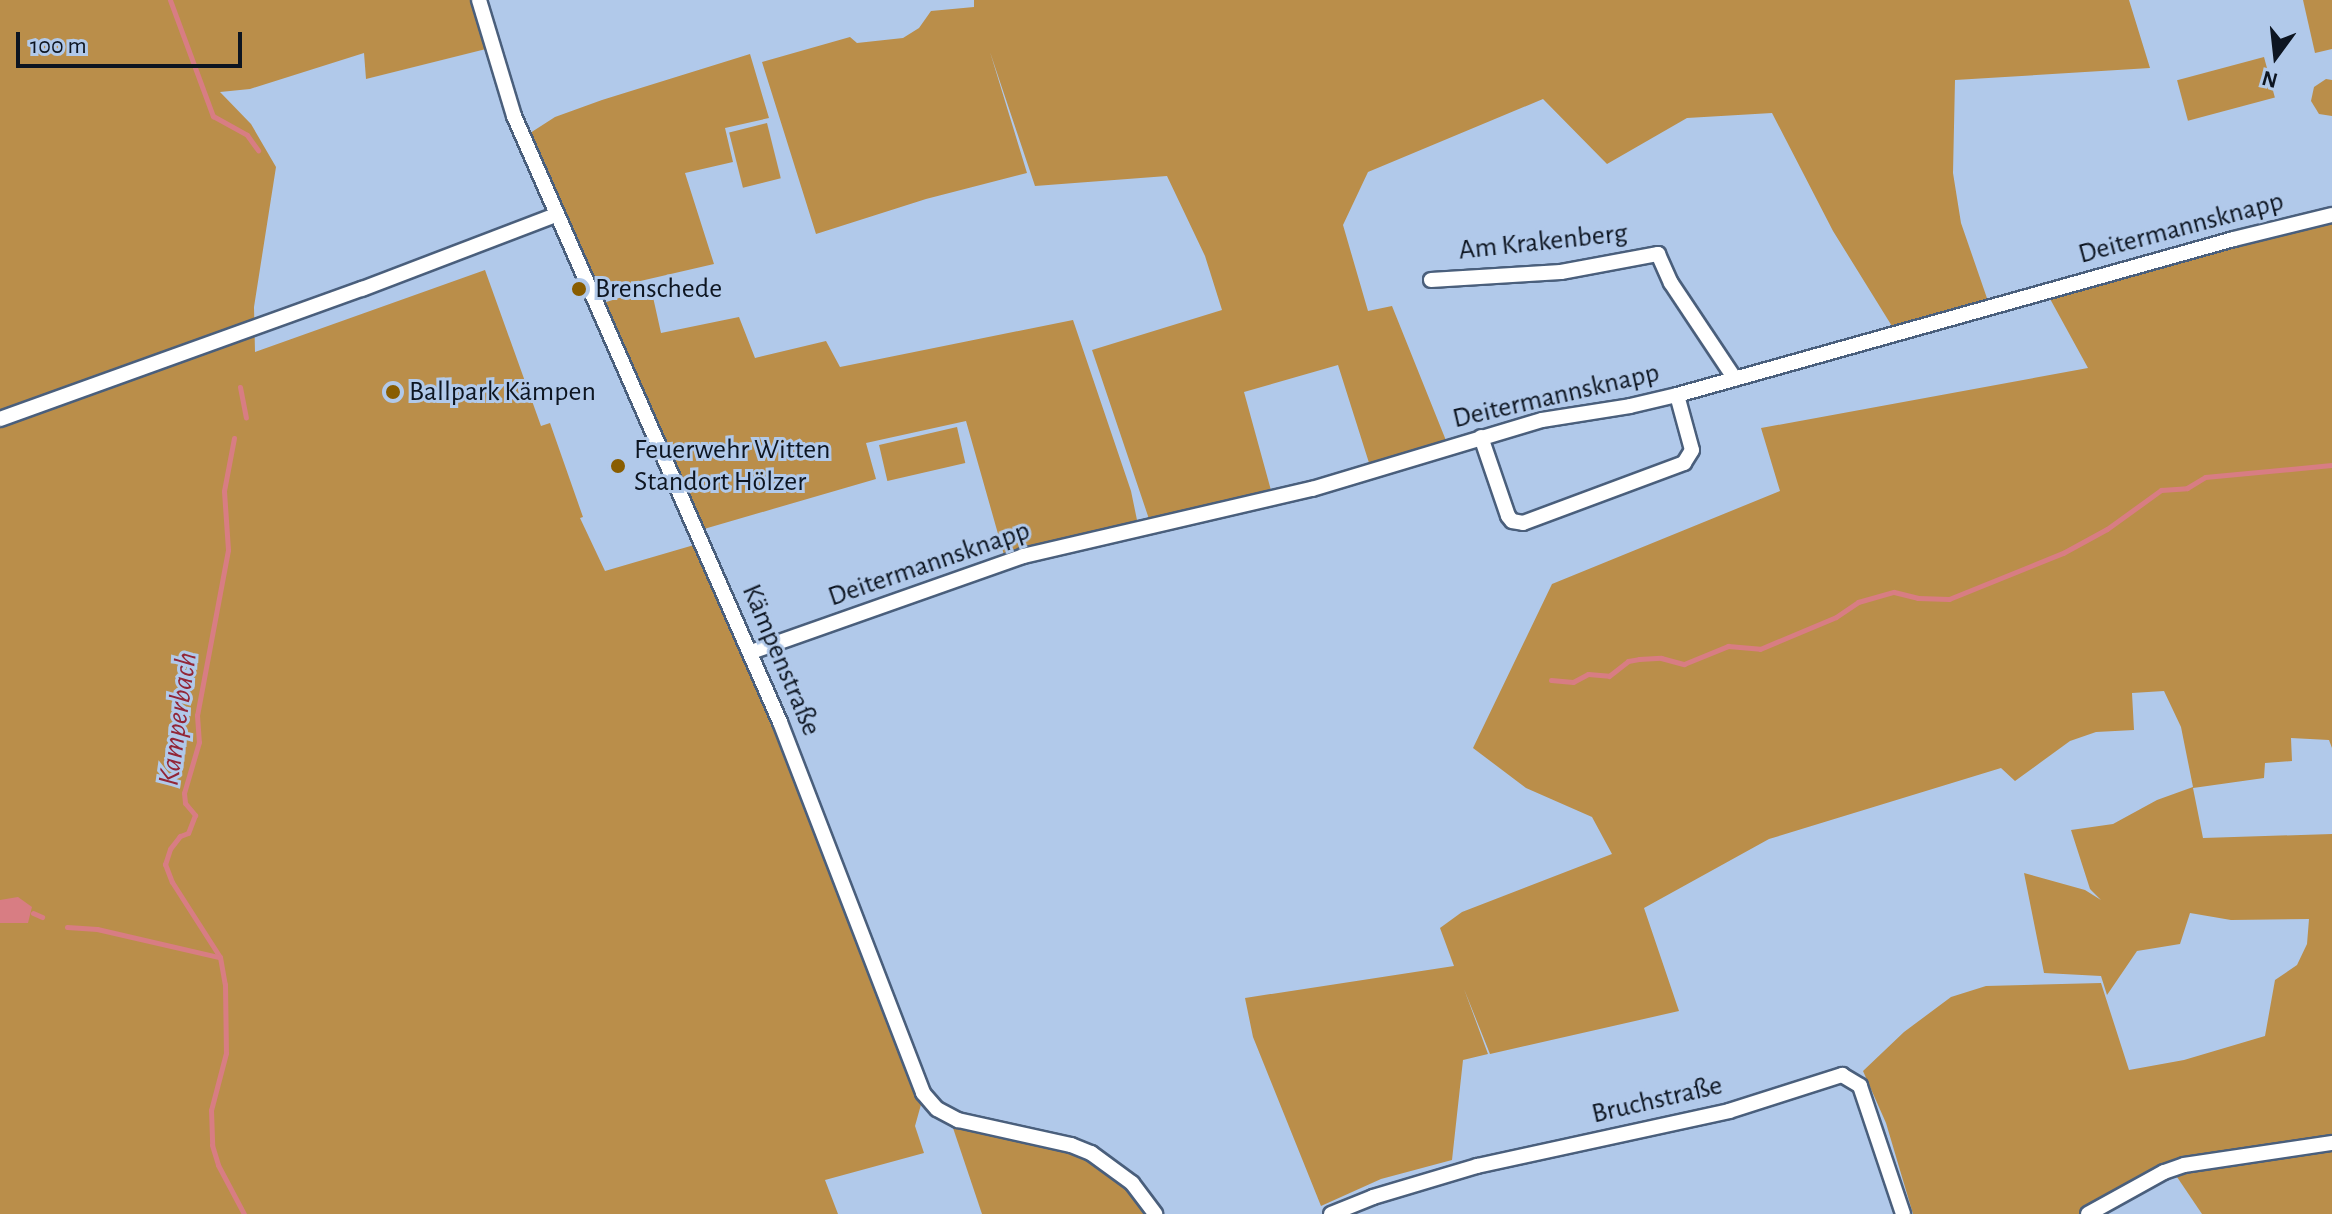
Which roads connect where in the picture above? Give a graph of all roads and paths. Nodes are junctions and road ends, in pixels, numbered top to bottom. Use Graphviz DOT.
graph roads {
  1 [pos="479,0"];
  2 [pos="556,215"];
  3 [pos="2332,215"];
  4 [pos="1431,280"];
  5 [pos="1735,379"];
  6 [pos="1677,395"];
  7 [pos="0,419"];
  8 [pos="1481,437"];
  9 [pos="751,652"];
  10 [pos="2332,1143"];
  11 [pos="1155,1214"];
  12 [pos="1331,1214"];
  13 [pos="1903,1214"];
  14 [pos="2088,1214"];
  1 -- 2 [label="street, Kämpenstraße"];
  2 -- 7 [label="street"];
  2 -- 9 [label="street, Kämpenstraße"];
  3 -- 5 [label="street, Deitermannsknapp"];
  4 -- 5 [label="street, Am Krakenberg"];
  5 -- 6 [label="street, Deitermannsknapp"];
  6 -- 8 [label="street, Deitermannsknapp"];
  6 -- 8 [label="street"];
  8 -- 9 [label="street, Deitermannsknapp"];
  9 -- 11 [label="street, Kämpenstraße"];
  10 -- 14 [label="street"];
  12 -- 13 [label="street, Bruchstraße"];
}
